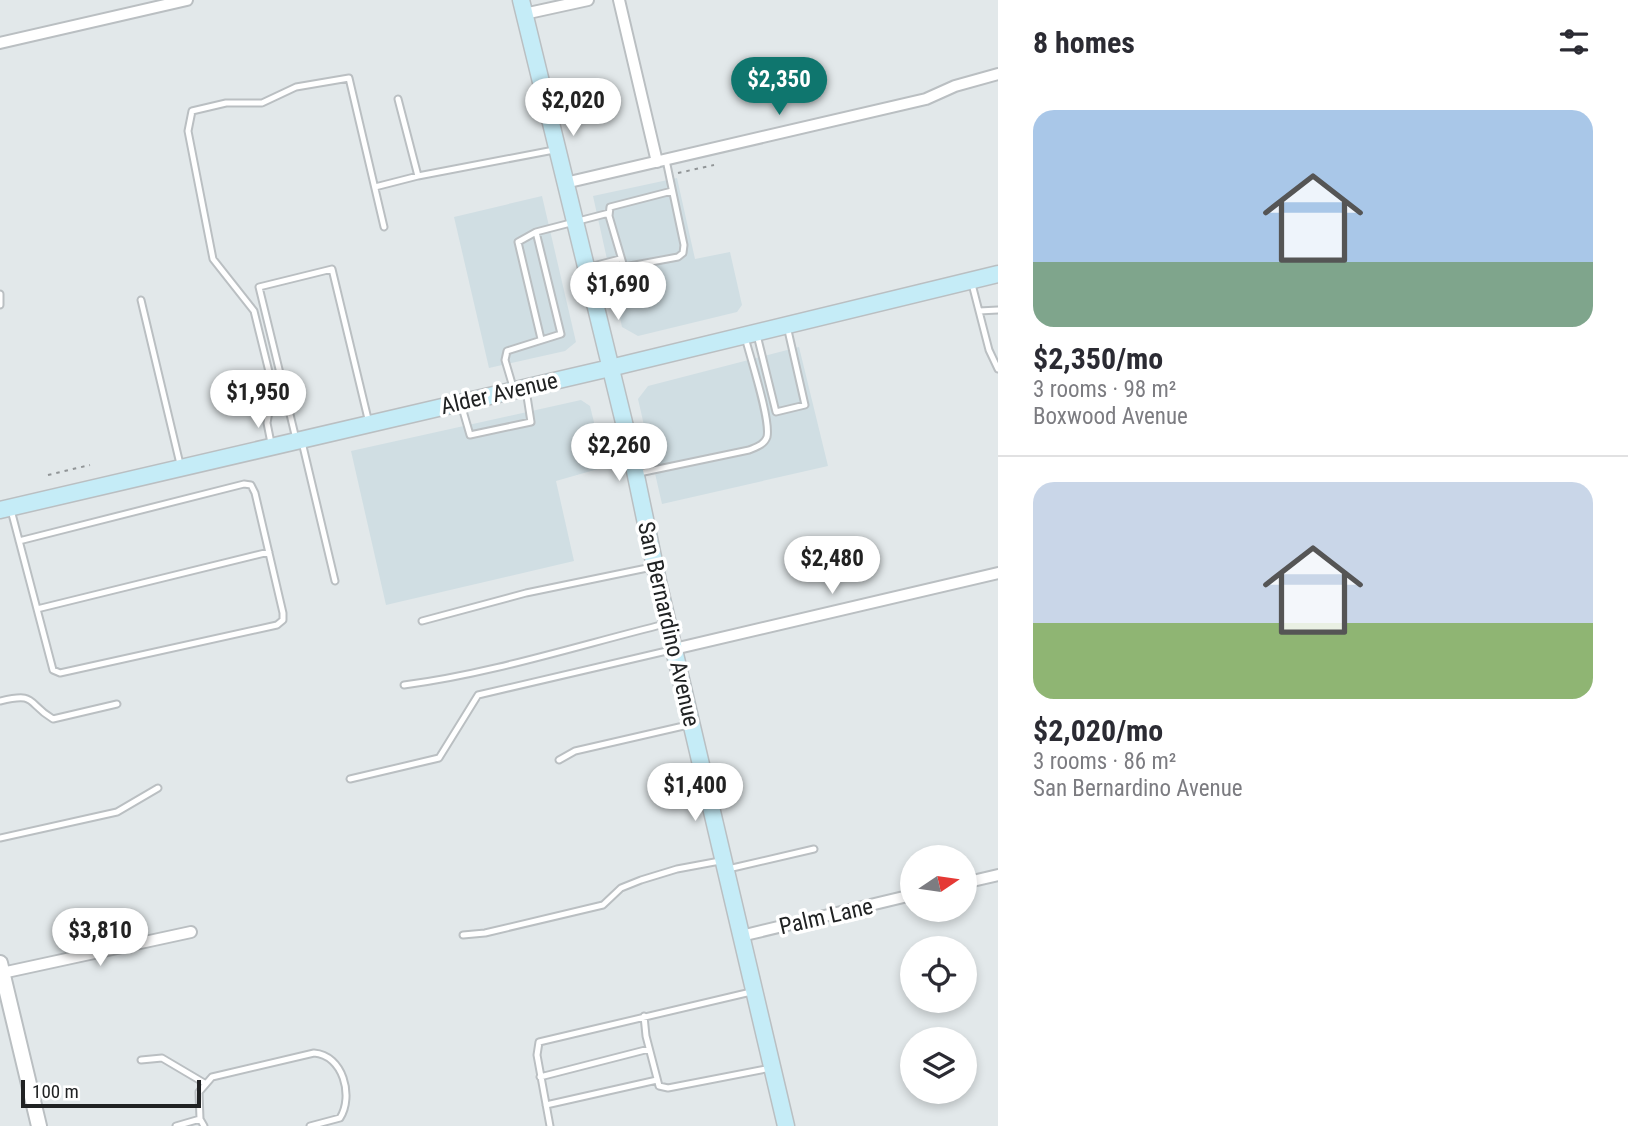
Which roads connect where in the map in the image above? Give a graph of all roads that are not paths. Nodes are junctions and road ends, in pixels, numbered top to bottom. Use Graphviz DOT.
graph roads {
  1 [pos="187,0"];
  2 [pos="588,0"];
  3 [pos="618,0"];
  4 [pos="523,7"];
  5 [pos="0,43"];
  6 [pos="998,74"];
  7 [pos="398,99"];
  8 [pos="557,150"];
  9 [pos="661,161"];
  10 [pos="418,176"];
  11 [pos="565,183"];
  12 [pos="375,187"];
  13 [pos="672,191"];
  14 [pos="609,213"];
  15 [pos="575,223"];
  16 [pos="384,227"];
  17 [pos="536,232"];
  18 [pos="620,259"];
  19 [pos="586,267"];
  20 [pos="998,274"];
  21 [pos="972,281"];
  22 [pos="0,294"];
  23 [pos="141,300"];
  24 [pos="0,305"];
  25 [pos="998,310"];
  26 [pos="979,311"];
  27 [pos="786,325"];
  28 [pos="751,333"];
  29 [pos="541,339"];
  30 [pos="610,368"];
  31 [pos="998,369"];
  32 [pos="519,388"];
  33 [pos="461,402"];
  34 [pos="369,423"];
  35 [pos="299,440"];
  36 [pos="272,446"];
  37 [pos="180,467"];
  38 [pos="636,474"];
  39 [pos="5,508"];
  40 [pos="19,541"];
  41 [pos="269,552"];
  42 [pos="655,566"];
  43 [pos="998,573"];
  44 [pos="335,581"];
  45 [pos="37,609"];
  46 [pos="422,621"];
  47 [pos="668,623"];
  48 [pos="674,649"];
  49 [pos="404,685"];
  50 [pos="0,701"];
  51 [pos="117,704"];
  52 [pos="691,724"];
  53 [pos="559,760"];
  54 [pos="349,779"];
  55 [pos="158,788"];
  56 [pos="0,838"];
  57 [pos="814,849"];
  58 [pos="724,865"];
  59 [pos="998,875"];
  60 [pos="977,880"];
  61 [pos="900,898"];
  62 [pos="191,932"];
  63 [pos="463,935"];
  64 [pos="741,936"];
  65 [pos="1,968"];
  66 [pos="754,991"];
  67 [pos="645,1016"];
  68 [pos="649,1049"];
  69 [pos="141,1060"];
  70 [pos="772,1068"];
  71 [pos="540,1077"];
  72 [pos="657,1080"];
  73 [pos="206,1084"];
  74 [pos="546,1104"];
  75 [pos="200,1119"];
  76 [pos="39,1126"];
  77 [pos="176,1126"];
  78 [pos="204,1126"];
  79 [pos="310,1126"];
  80 [pos="550,1126"];
  81 [pos="786,1126"];
  1 -- 5 [label="street"];
  2 -- 4 [label="street"];
  3 -- 9 [label="street"];
  4 -- 8 [label="main road, San Bernardino Avenue"];
  6 -- 9 [label="street"];
  7 -- 10 [label="lane"];
  8 -- 10 [label="lane"];
  8 -- 11 [label="main road, San Bernardino Avenue"];
  9 -- 11 [label="street"];
  9 -- 13 [label="lane"];
  10 -- 12 [label="lane"];
  11 -- 15 [label="main road, San Bernardino Avenue"];
  12 -- 16 [label="lane"];
  12 -- 36 [label="lane"];
  13 -- 14 [label="lane"];
  13 -- 18 [label="lane"];
  14 -- 15 [label="lane"];
  14 -- 18 [label="lane"];
  15 -- 17 [label="lane"];
  15 -- 19 [label="main road, San Bernardino Avenue"];
  17 -- 29 [label="lane"];
  17 -- 29 [label="lane"];
  18 -- 19 [label="lane"];
  19 -- 30 [label="main road, San Bernardino Avenue"];
  20 -- 21 [label="main road, Alder Avenue"];
  21 -- 26 [label="lane"];
  21 -- 27 [label="main road, Alder Avenue"];
  22 -- 24 [label="lane"];
  23 -- 37 [label="lane"];
  25 -- 26 [label="lane"];
  26 -- 31 [label="lane"];
  27 -- 28 [label="main road, Alder Avenue"];
  27 -- 28 [label="lane"];
  28 -- 30 [label="main road, Alder Avenue"];
  28 -- 38 [label="lane"];
  29 -- 32 [label="lane"];
  30 -- 32 [label="main road, Alder Avenue"];
  30 -- 38 [label="main road, San Bernardino Avenue"];
  32 -- 33 [label="main road, Alder Avenue"];
  32 -- 33 [label="lane"];
  33 -- 34 [label="main road, Alder Avenue"];
  34 -- 35 [label="main road, Alder Avenue"];
  34 -- 35 [label="lane"];
  35 -- 36 [label="main road, Alder Avenue"];
  35 -- 44 [label="lane"];
  36 -- 37 [label="main road, Alder Avenue"];
  37 -- 39 [label="main road, Alder Avenue"];
  38 -- 42 [label="main road, San Bernardino Avenue"];
  39 -- 40 [label="lane"];
  40 -- 41 [label="lane"];
  40 -- 45 [label="lane"];
  41 -- 45 [label="lane"];
  41 -- 45 [label="lane"];
  42 -- 46 [label="lane"];
  42 -- 47 [label="main road, San Bernardino Avenue"];
  43 -- 48 [label="street"];
  47 -- 48 [label="main road, San Bernardino Avenue"];
  47 -- 49 [label="lane"];
  48 -- 52 [label="main road, San Bernardino Avenue"];
  48 -- 54 [label="lane"];
  50 -- 51 [label="lane"];
  52 -- 53 [label="lane"];
  52 -- 58 [label="main road, San Bernardino Avenue"];
  55 -- 56 [label="lane"];
  57 -- 58 [label="lane"];
  58 -- 63 [label="lane"];
  58 -- 64 [label="main road, San Bernardino Avenue"];
  59 -- 60 [label="street"];
  61 -- 64 [label="street, Palm Lane"];
  62 -- 65 [label="street"];
  64 -- 66 [label="main road, San Bernardino Avenue"];
  65 -- 76 [label="street"];
  66 -- 67 [label="lane"];
  66 -- 70 [label="main road, San Bernardino Avenue"];
  67 -- 68 [label="lane"];
  67 -- 71 [label="lane"];
  68 -- 71 [label="lane"];
  68 -- 72 [label="lane"];
  69 -- 73 [label="lane"];
  70 -- 72 [label="lane"];
  70 -- 81 [label="main road, San Bernardino Avenue"];
  71 -- 74 [label="lane"];
  72 -- 74 [label="lane"];
  73 -- 75 [label="lane"];
  73 -- 79 [label="lane"];
  74 -- 80 [label="lane"];
  75 -- 77 [label="lane"];
  75 -- 78 [label="lane"];
}
